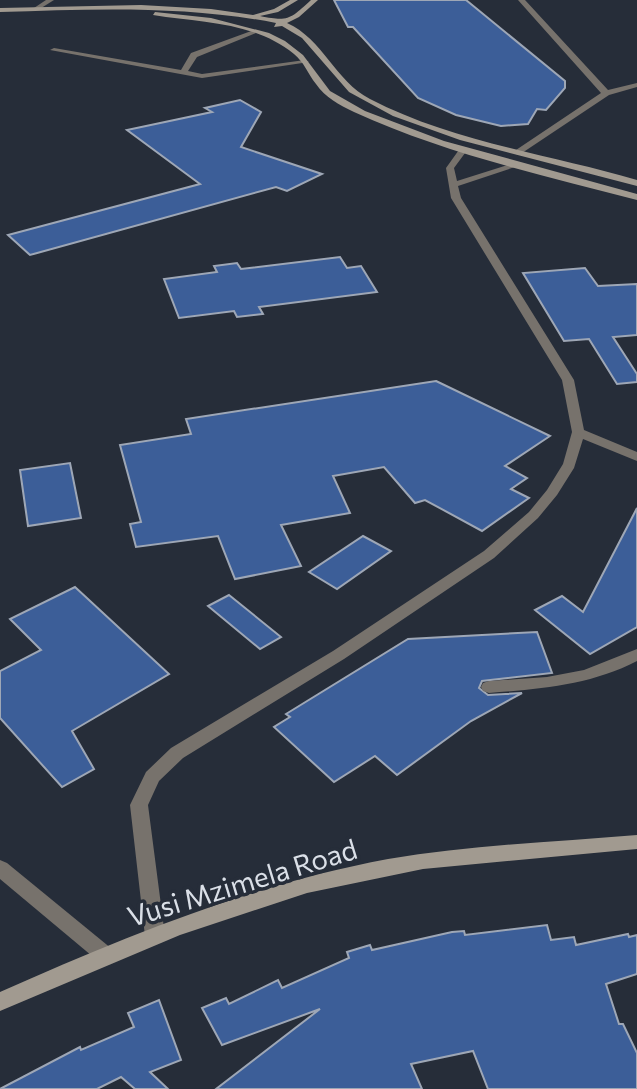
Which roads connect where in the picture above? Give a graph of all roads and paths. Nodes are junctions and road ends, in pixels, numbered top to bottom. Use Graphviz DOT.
graph roads {
  1 [pos="51,0"];
  2 [pos="295,0"];
  3 [pos="314,0"];
  4 [pos="521,0"];
  5 [pos="36,9"];
  6 [pos="0,10"];
  7 [pos="0,16"];
  8 [pos="254,16"];
  9 [pos="283,23"];
  10 [pos="228,24"];
  11 [pos="254,32"];
  12 [pos="54,50"];
  13 [pos="305,62"];
  14 [pos="182,74"];
  15 [pos="637,85"];
  16 [pos="606,93"];
  17 [pos="464,149"];
  18 [pos="519,152"];
  19 [pos="520,164"];
  20 [pos="637,183"];
  21 [pos="453,185"];
  22 [pos="637,197"];
  23 [pos="578,432"];
  24 [pos="637,457"];
  25 [pos="637,654"];
  26 [pos="489,687"];
  27 [pos="637,842"];
  28 [pos="0,868"];
  29 [pos="155,936"];
  30 [pos="105,955"];
  31 [pos="0,1002"];
  1 -- 5 [label="street"];
  2 -- 8 [label="main road"];
  3 -- 9 [label="main road"];
  4 -- 16 [label="street"];
  5 -- 6 [label="main road"];
  5 -- 8 [label="main road"];
  7 -- 10 [label="main road"];
  8 -- 9 [label="main road"];
  8 -- 10 [label="main road"];
  9 -- 11 [label="main road"];
  9 -- 18 [label="main road"];
  10 -- 11 [label="main road"];
  11 -- 13 [label="main road"];
  11 -- 14 [label="street"];
  12 -- 14 [label="street"];
  13 -- 14 [label="street"];
  13 -- 17 [label="main road"];
  15 -- 16 [label="street"];
  16 -- 18 [label="street"];
  17 -- 19 [label="main road"];
  17 -- 21 [label="street"];
  18 -- 20 [label="main road"];
  19 -- 21 [label="street"];
  19 -- 22 [label="main road"];
  21 -- 23 [label="street"];
  23 -- 24 [label="street"];
  23 -- 29 [label="street"];
  25 -- 26 [label="street"];
  27 -- 29 [label="main road, Vusi Mzimela Road"];
  28 -- 30 [label="street"];
  29 -- 30 [label="main road, Vusi Mzimela Road"];
  30 -- 31 [label="main road, Vusi Mzimela Road"];
}
